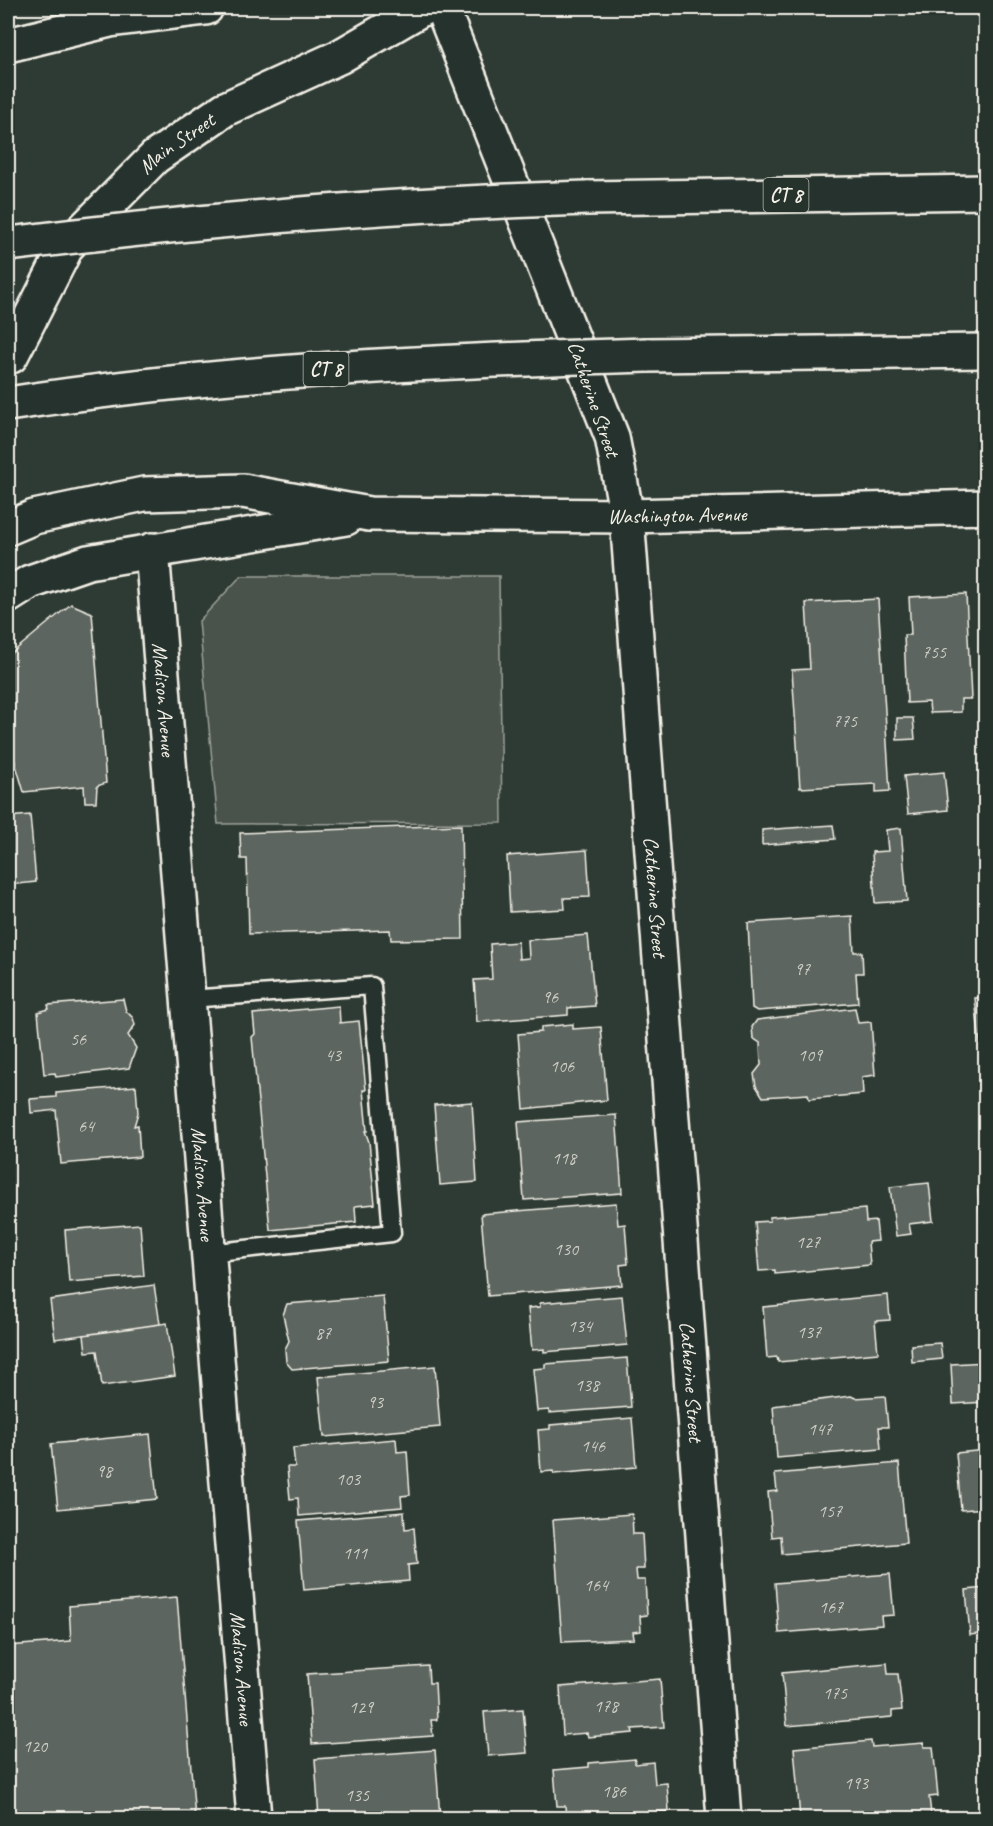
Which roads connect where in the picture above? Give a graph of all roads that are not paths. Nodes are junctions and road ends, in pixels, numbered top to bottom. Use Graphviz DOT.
graph roads {
  1 [pos="206,8"];
  2 [pos="423,8"];
  3 [pos="442,8"];
  4 [pos="118,14"];
  5 [pos="8,45"];
  6 [pos="986,192"];
  7 [pos="8,244"];
  8 [pos="16,341"];
  9 [pos="986,351"];
  10 [pos="8,364"];
  11 [pos="8,404"];
  12 [pos="986,507"];
  13 [pos="369,514"];
  14 [pos="627,516"];
  15 [pos="8,528"];
  16 [pos="152,550"];
  17 [pos="8,596"];
  18 [pos="188,999"];
  19 [pos="208,1253"];
  20 [pos="254,1818"];
  21 [pos="724,1818"];
  1 -- 4 [label="main road"];
  2 -- 8 [label="main road, Main Street"];
  3 -- 14 [label="main road, Catherine Street"];
  4 -- 5 [label="main road"];
  6 -- 7 [label="main road, CT 8, bridge"];
  8 -- 10 [label="main road, Main Street"];
  9 -- 11 [label="main road, CT 8, bridge"];
  12 -- 14 [label="main road, Washington Avenue"];
  13 -- 14 [label="main road, Washington Avenue"];
  13 -- 15 [label="main road, Washington Avenue"];
  13 -- 16 [label="main road, Washington Avenue"];
  14 -- 21 [label="main road, Catherine Street"];
  16 -- 17 [label="main road"];
  16 -- 18 [label="main road, Madison Avenue"];
  18 -- 19 [label="main road, Madison Avenue"];
  18 -- 19 [label="lane"];
  19 -- 20 [label="main road, Madison Avenue"];
}
